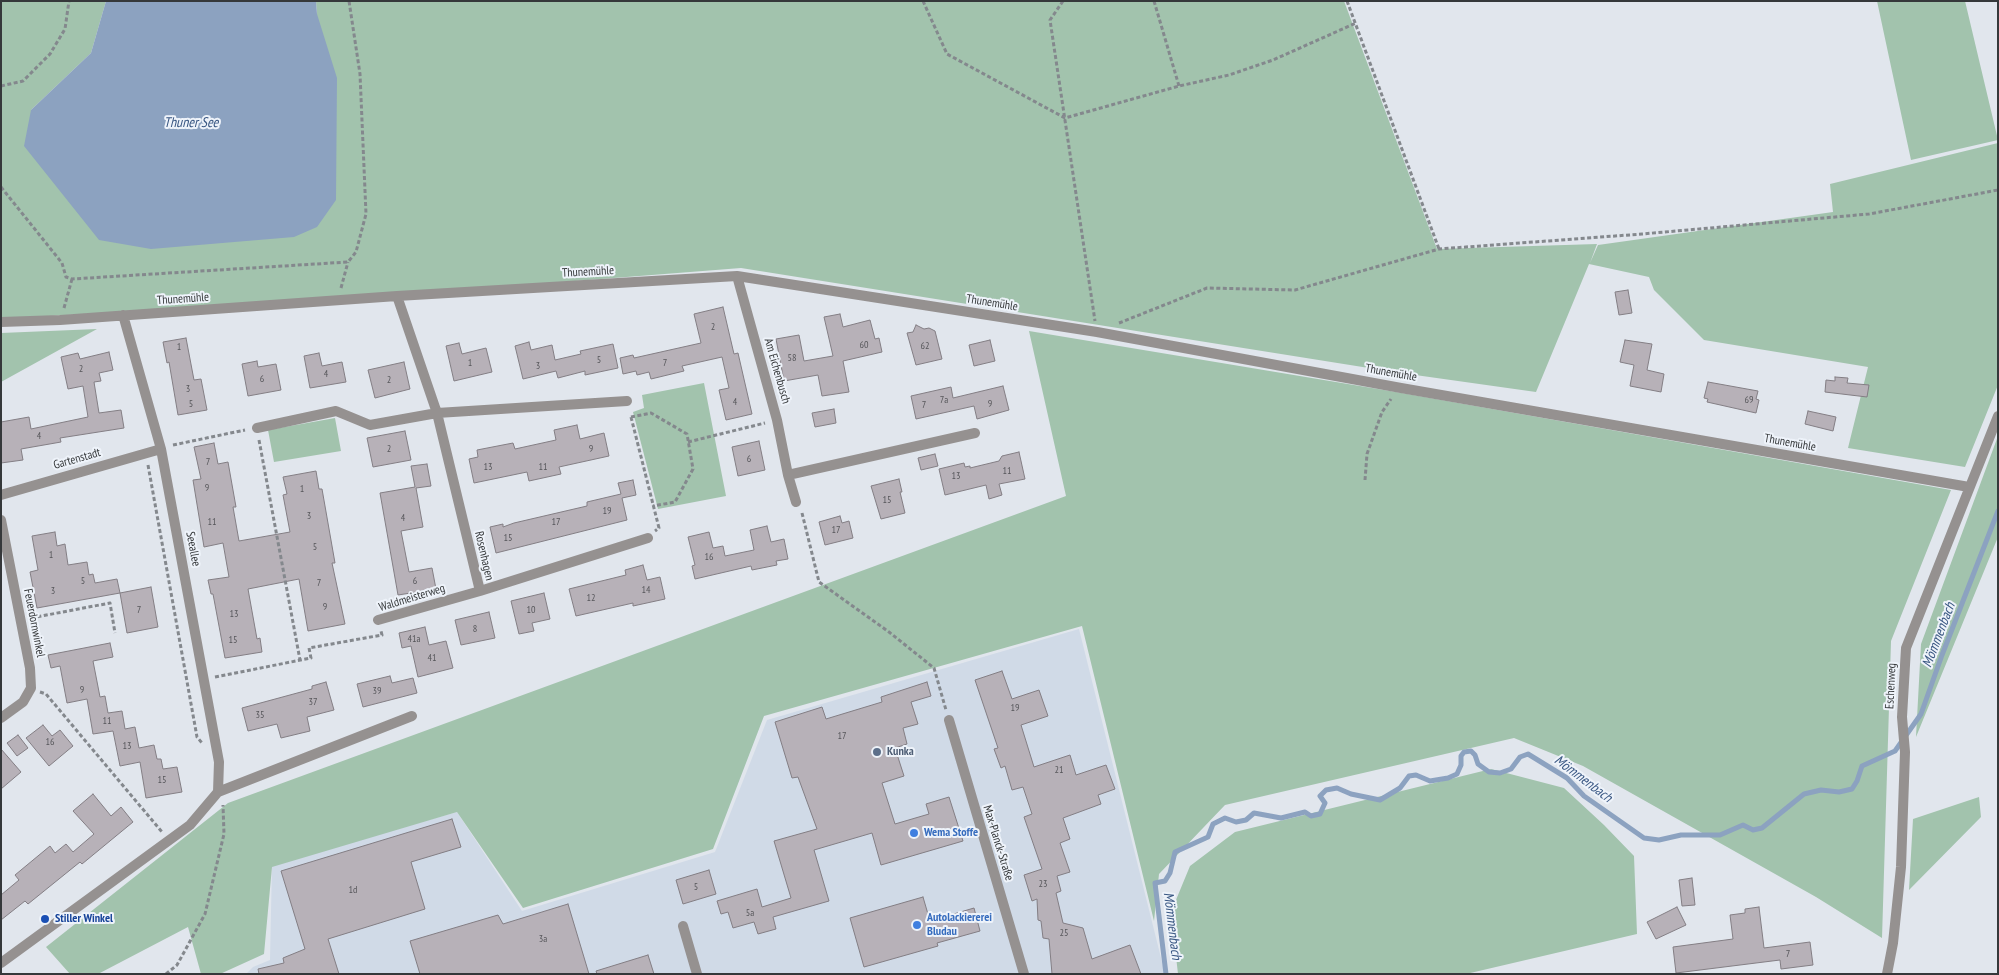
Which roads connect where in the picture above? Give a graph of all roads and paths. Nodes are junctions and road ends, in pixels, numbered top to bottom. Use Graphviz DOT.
graph roads {
  1 [pos="69,1"];
  2 [pos="349,1"];
  3 [pos="923,1"];
  4 [pos="1063,1"];
  5 [pos="1154,1"];
  6 [pos="1347,1"];
  7 [pos="1356,23"];
  8 [pos="1,86"];
  9 [pos="1179,86"];
  10 [pos="1066,118"];
  11 [pos="1,187"];
  12 [pos="1998,190"];
  13 [pos="1439,249"];
  14 [pos="348,262"];
  15 [pos="737,276"];
  16 [pos="72,279"];
  17 [pos="397,296"];
  18 [pos="339,300"];
  19 [pos="124,315"];
  20 [pos="60,320"];
  21 [pos="1,322"];
  22 [pos="1097,332"];
  23 [pos="1396,387"];
  24 [pos="627,401"];
  25 [pos="437,413"];
  26 [pos="1998,416"];
  27 [pos="631,417"];
  28 [pos="778,420"];
  29 [pos="257,428"];
  30 [pos="975,433"];
  31 [pos="688,442"];
  32 [pos="161,449"];
  33 [pos="146,452"];
  34 [pos="788,474"];
  35 [pos="1365,480"];
  36 [pos="1969,487"];
  37 [pos="1,495"];
  38 [pos="796,502"];
  39 [pos="653,506"];
  40 [pos="1,520"];
  41 [pos="648,538"];
  42 [pos="480,591"];
  43 [pos="21,620"];
  44 [pos="378,620"];
  45 [pos="115,633"];
  46 [pos="300,660"];
  47 [pos="204,678"];
  48 [pos="30,688"];
  49 [pos="412,716"];
  50 [pos="1,718"];
  51 [pos="949,720"];
  52 [pos="219,762"];
  53 [pos="221,791"];
  54 [pos="168,840"];
  55 [pos="683,926"];
  56 [pos="1,962"];
  57 [pos="166,974"];
  58 [pos="697,974"];
  59 [pos="1024,974"];
  60 [pos="1887,974"];
  1 -- 8 [label="path"];
  2 -- 14 [label="path"];
  3 -- 10 [label="path"];
  4 -- 10 [label="path"];
  5 -- 9 [label="path"];
  6 -- 7 [label="path"];
  7 -- 9 [label="path"];
  7 -- 13 [label="path"];
  9 -- 10 [label="path"];
  10 -- 22 [label="path"];
  11 -- 16 [label="path"];
  12 -- 13 [label="path"];
  13 -- 22 [label="path"];
  14 -- 16 [label="path"];
  14 -- 18 [label="path"];
  15 -- 17 [label="street, Thunemühle"];
  15 -- 22 [label="street, Thunemühle"];
  15 -- 28 [label="street, Am Eichenbusch"];
  16 -- 20 [label="path"];
  17 -- 18 [label="street, Thunemühle"];
  17 -- 25 [label="street, Rosenhagen"];
  18 -- 19 [label="street, Thunemühle"];
  19 -- 20 [label="street, Thunemühle"];
  19 -- 32 [label="street, Seeallee"];
  20 -- 21 [label="street, Thunemühle"];
  22 -- 23 [label="street, Thunemühle"];
  23 -- 35 [label="path"];
  23 -- 36 [label="street, Thunemühle"];
  24 -- 25 [label="street"];
  24 -- 27 [label="path"];
  25 -- 29 [label="street"];
  25 -- 42 [label="street, Rosenhagen"];
  26 -- 36 [label="street, Eschenweg"];
  27 -- 31 [label="path"];
  27 -- 39 [label="path"];
  28 -- 31 [label="path"];
  28 -- 34 [label="street, Am Eichenbusch"];
  29 -- 32 [label="path"];
  29 -- 46 [label="path"];
  30 -- 34 [label="street"];
  31 -- 39 [label="path"];
  32 -- 33 [label="street, Gartenstadt"];
  32 -- 47 [label="street, Seeallee"];
  33 -- 37 [label="street, Gartenstadt"];
  33 -- 52 [label="path"];
  34 -- 38 [label="street, Am Eichenbusch"];
  36 -- 60 [label="street, Eschenweg"];
  38 -- 51 [label="path"];
  39 -- 41 [label="path"];
  40 -- 43 [label="street, Feuerdornwinkel"];
  41 -- 42 [label="street, Rosenhagen"];
  42 -- 44 [label="street, Waldmeisterweg"];
  43 -- 45 [label="path"];
  43 -- 48 [label="street, Feuerdornwinkel"];
  44 -- 46 [label="path, Waldmeisterweg"];
  46 -- 47 [label="path"];
  47 -- 52 [label="street, Seeallee"];
  48 -- 50 [label="street"];
  48 -- 54 [label="path"];
  49 -- 53 [label="street"];
  51 -- 59 [label="street, Max-Planck-Straße"];
  52 -- 53 [label="street, Seeallee"];
  53 -- 54 [label="street"];
  53 -- 57 [label="path"];
  54 -- 56 [label="street"];
  55 -- 58 [label="street"];
}
